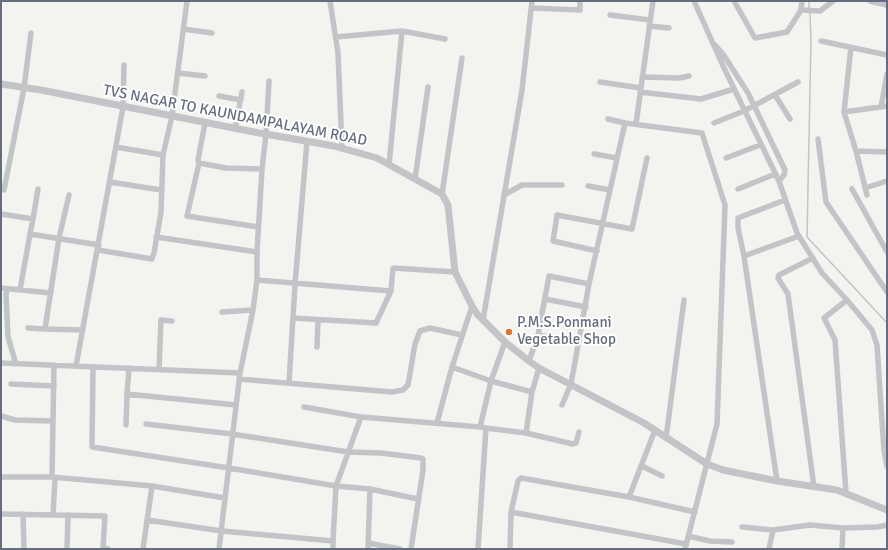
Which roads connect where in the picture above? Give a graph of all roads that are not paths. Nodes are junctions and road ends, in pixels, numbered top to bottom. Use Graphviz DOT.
graph roads {
  1 [pos="187,1"];
  2 [pos="330,1"];
  3 [pos="532,1"];
  4 [pos="580,1"];
  5 [pos="652,1"];
  6 [pos="694,1"];
  7 [pos="734,1"];
  8 [pos="802,1"];
  9 [pos="833,1"];
  10 [pos="870,1"];
  11 [pos="887,5"];
  12 [pos="532,8"];
  13 [pos="803,10"];
  14 [pos="610,15"];
  15 [pos="649,23"];
  16 [pos="668,28"];
  17 [pos="183,29"];
  18 [pos="402,31"];
  19 [pos="31,33"];
  20 [pos="212,33"];
  21 [pos="336,37"];
  22 [pos="445,39"];
  23 [pos="821,41"];
  24 [pos="712,42"];
  25 [pos="851,47"];
  26 [pos="887,55"];
  27 [pos="462,58"];
  28 [pos="124,65"];
  29 [pos="178,73"];
  30 [pos="887,74"];
  31 [pos="205,76"];
  32 [pos="689,76"];
  33 [pos="642,77"];
  34 [pos="269,80"];
  35 [pos="600,82"];
  36 [pos="798,82"];
  37 [pos="1,84"];
  38 [pos="428,87"];
  39 [pos="24,88"];
  40 [pos="734,89"];
  41 [pos="640,90"];
  42 [pos="242,92"];
  43 [pos="775,95"];
  44 [pos="219,96"];
  45 [pos="241,100"];
  46 [pos="754,105"];
  47 [pos="123,107"];
  48 [pos="884,107"];
  49 [pos="744,111"];
  50 [pos="844,112"];
  51 [pos="172,116"];
  52 [pos="790,118"];
  53 [pos="608,119"];
  54 [pos="205,123"];
  55 [pos="625,123"];
  56 [pos="714,123"];
  57 [pos="636,124"];
  58 [pos="235,129"];
  59 [pos="266,134"];
  60 [pos="818,139"];
  61 [pos="307,141"];
  62 [pos="760,145"];
  63 [pos="116,147"];
  64 [pos="342,148"];
  65 [pos="856,151"];
  66 [pos="887,153"];
  67 [pos="594,154"];
  68 [pos="163,156"];
  69 [pos="617,158"];
  70 [pos="647,158"];
  71 [pos="726,158"];
  72 [pos="199,163"];
  73 [pos="390,165"];
  74 [pos="262,169"];
  75 [pos="775,174"];
  76 [pos="416,179"];
  77 [pos="779,181"];
  78 [pos="887,181"];
  79 [pos="110,182"];
  80 [pos="562,185"];
  81 [pos="588,186"];
  82 [pos="865,188"];
  83 [pos="38,189"];
  84 [pos="738,189"];
  85 [pos="852,189"];
  86 [pos="4,190"];
  87 [pos="161,190"];
  88 [pos="610,190"];
  89 [pos="442,194"];
  90 [pos="69,195"];
  91 [pos="504,195"];
  92 [pos="867,195"];
  93 [pos="785,200"];
  94 [pos="1,214"];
  95 [pos="33,219"];
  96 [pos="603,223"];
  97 [pos="258,227"];
  98 [pos="30,234"];
  99 [pos="799,236"];
  100 [pos="156,237"];
  101 [pos="59,238"];
  102 [pos="99,247"];
  103 [pos="257,252"];
  104 [pos="596,252"];
  105 [pos="887,252"];
  106 [pos="744,256"];
  107 [pos="813,258"];
  108 [pos="455,272"];
  109 [pos="257,280"];
  110 [pos="295,284"];
  111 [pos="589,284"];
  112 [pos="4,288"];
  113 [pos="20,290"];
  114 [pos="391,291"];
  115 [pos="887,292"];
  116 [pos="51,293"];
  117 [pos="545,298"];
  118 [pos="684,300"];
  119 [pos="847,300"];
  120 [pos="472,306"];
  121 [pos="586,307"];
  122 [pos="253,310"];
  123 [pos="222,312"];
  124 [pos="293,318"];
  125 [pos="318,320"];
  126 [pos="483,320"];
  127 [pos="172,321"];
  128 [pos="28,328"];
  129 [pos="45,329"];
  130 [pos="83,330"];
  131 [pos="462,335"];
  132 [pos="538,335"];
  133 [pos="506,342"];
  134 [pos="580,342"];
  135 [pos="317,347"];
  136 [pos="528,361"];
  137 [pos="1,363"];
  138 [pos="16,364"];
  139 [pos="54,365"];
  140 [pos="76,366"];
  141 [pos="93,367"];
  142 [pos="452,367"];
  143 [pos="129,368"];
  144 [pos="539,368"];
  145 [pos="159,369"];
  146 [pos="240,376"];
  147 [pos="491,381"];
  148 [pos="289,383"];
  149 [pos="11,384"];
  150 [pos="571,384"];
  151 [pos="54,386"];
  152 [pos="532,392"];
  153 [pos="127,394"];
  154 [pos="236,405"];
  155 [pos="562,405"];
  156 [pos="304,407"];
  157 [pos="885,413"];
  158 [pos="1,416"];
  159 [pos="361,417"];
  160 [pos="53,421"];
  161 [pos="437,423"];
  162 [pos="146,424"];
  163 [pos="126,425"];
  164 [pos="483,427"];
  165 [pos="655,430"];
  166 [pos="579,432"];
  167 [pos="526,433"];
  168 [pos="232,434"];
  169 [pos="666,438"];
  170 [pos="886,451"];
  171 [pos="348,452"];
  172 [pos="707,464"];
  173 [pos="642,466"];
  174 [pos="887,466"];
  175 [pos="229,468"];
  176 [pos="662,476"];
  177 [pos="1,477"];
  178 [pos="54,477"];
  179 [pos="776,481"];
  180 [pos="152,486"];
  181 [pos="336,486"];
  182 [pos="814,487"];
  183 [pos="370,489"];
  184 [pos="846,493"];
  185 [pos="629,497"];
  186 [pos="225,498"];
  187 [pos="418,499"];
  188 [pos="887,509"];
  189 [pos="511,512"];
  190 [pos="695,512"];
  191 [pos="1,514"];
  192 [pos="23,514"];
  193 [pos="53,515"];
  194 [pos="68,515"];
  195 [pos="147,520"];
  196 [pos="887,525"];
  197 [pos="742,527"];
  198 [pos="843,528"];
  199 [pos="773,530"];
  200 [pos="222,531"];
  201 [pos="688,536"];
  202 [pos="333,541"];
  203 [pos="732,542"];
  204 [pos="368,546"];
  205 [pos="686,546"];
  206 [pos="24,549"];
  207 [pos="67,549"];
  208 [pos="103,549"];
  209 [pos="108,549"];
  210 [pos="143,549"];
  211 [pos="219,549"];
  212 [pos="333,549"];
  213 [pos="400,549"];
  214 [pos="411,549"];
  215 [pos="478,549"];
  216 [pos="510,549"];
  217 [pos="769,549"];
  218 [pos="842,549"];
  1 -- 17 [label="street"];
  2 -- 21 [label="street"];
  3 -- 12 [label="street"];
  4 -- 12 [label="street"];
  5 -- 15 [label="street"];
  6 -- 24 [label="street"];
  7 -- 13 [label="street"];
  8 -- 13 [label="street"];
  9 -- 13 [label="street"];
  10 -- 11 [label="street"];
  12 -- 91 [label="street"];
  14 -- 15 [label="street"];
  15 -- 16 [label="street"];
  15 -- 33 [label="street"];
  17 -- 20 [label="street"];
  17 -- 29 [label="street"];
  18 -- 21 [label="street"];
  18 -- 22 [label="street"];
  18 -- 73 [label="street"];
  19 -- 39 [label="street"];
  21 -- 64 [label="street"];
  23 -- 25 [label="street"];
  24 -- 40 [label="street"];
  24 -- 46 [label="street"];
  25 -- 26 [label="street"];
  25 -- 50 [label="street"];
  27 -- 89 [label="street"];
  28 -- 47 [label="street"];
  29 -- 31 [label="street"];
  29 -- 51 [label="street"];
  30 -- 48 [label="street"];
  32 -- 33 [label="street"];
  33 -- 41 [label="street"];
  34 -- 59 [label="street"];
  35 -- 41 [label="street"];
  36 -- 43 [label="street"];
  37 -- 39 [label="street, TVS NAGAR TO KAUNDAMPALAYAM ROAD"];
  38 -- 76 [label="street"];
  39 -- 47 [label="street, TVS NAGAR TO KAUNDAMPALAYAM ROAD"];
  39 -- 86 [label="street"];
  40 -- 41 [label="street"];
  40 -- 49 [label="street"];
  41 -- 57 [label="street"];
  42 -- 45 [label="street"];
  43 -- 46 [label="street"];
  43 -- 52 [label="street"];
  44 -- 45 [label="street"];
  45 -- 58 [label="street"];
  46 -- 49 [label="street"];
  46 -- 77 [label="street"];
  47 -- 51 [label="street, TVS NAGAR TO KAUNDAMPALAYAM ROAD"];
  47 -- 63 [label="street"];
  48 -- 50 [label="street"];
  49 -- 56 [label="street"];
  49 -- 62 [label="street"];
  50 -- 65 [label="street"];
  51 -- 54 [label="street, TVS NAGAR TO KAUNDAMPALAYAM ROAD"];
  51 -- 68 [label="street"];
  53 -- 55 [label="street"];
  54 -- 58 [label="street, TVS NAGAR TO KAUNDAMPALAYAM ROAD"];
  54 -- 72 [label="street"];
  55 -- 57 [label="street"];
  55 -- 69 [label="street"];
  57 -- 172 [label="street"];
  58 -- 59 [label="street, TVS NAGAR TO KAUNDAMPALAYAM ROAD"];
  59 -- 61 [label="street, TVS NAGAR TO KAUNDAMPALAYAM ROAD"];
  59 -- 74 [label="street"];
  60 -- 115 [label="street"];
  61 -- 64 [label="street, TVS NAGAR TO KAUNDAMPALAYAM ROAD"];
  61 -- 110 [label="street"];
  62 -- 71 [label="street"];
  62 -- 75 [label="street"];
  63 -- 68 [label="street"];
  63 -- 79 [label="street"];
  64 -- 73 [label="street, TVS NAGAR TO KAUNDAMPALAYAM ROAD"];
  65 -- 66 [label="street"];
  65 -- 82 [label="street"];
  67 -- 69 [label="street"];
  68 -- 87 [label="street"];
  69 -- 88 [label="street"];
  70 -- 96 [label="street"];
  72 -- 74 [label="street"];
  72 -- 97 [label="street"];
  73 -- 76 [label="street, TVS NAGAR TO KAUNDAMPALAYAM ROAD"];
  74 -- 97 [label="street"];
  75 -- 77 [label="street"];
  75 -- 84 [label="street"];
  76 -- 89 [label="street, TVS NAGAR TO KAUNDAMPALAYAM ROAD"];
  77 -- 93 [label="street"];
  78 -- 82 [label="street"];
  79 -- 87 [label="street"];
  79 -- 102 [label="street"];
  80 -- 91 [label="street"];
  81 -- 88 [label="street"];
  82 -- 92 [label="street"];
  83 -- 95 [label="street"];
  85 -- 105 [label="street"];
  87 -- 100 [label="street"];
  88 -- 96 [label="street"];
  89 -- 108 [label="street"];
  90 -- 101 [label="street"];
  91 -- 126 [label="street"];
  93 -- 99 [label="street"];
  93 -- 106 [label="street"];
  94 -- 95 [label="street"];
  95 -- 98 [label="street"];
  96 -- 104 [label="street"];
  96 -- 104 [label="street"];
  97 -- 103 [label="street"];
  98 -- 101 [label="street"];
  98 -- 113 [label="street"];
  99 -- 106 [label="street"];
  99 -- 107 [label="street"];
  100 -- 102 [label="street"];
  100 -- 103 [label="street"];
  101 -- 102 [label="street"];
  101 -- 116 [label="street"];
  102 -- 130 [label="street"];
  103 -- 109 [label="street"];
  104 -- 111 [label="street"];
  106 -- 179 [label="street"];
  107 -- 119 [label="street"];
  107 -- 182 [label="street"];
  108 -- 114 [label="street"];
  108 -- 120 [label="street"];
  109 -- 110 [label="street"];
  109 -- 122 [label="street"];
  110 -- 114 [label="street"];
  110 -- 124 [label="street"];
  111 -- 117 [label="street"];
  111 -- 121 [label="street"];
  112 -- 113 [label="street"];
  112 -- 138 [label="street"];
  113 -- 116 [label="street"];
  114 -- 125 [label="street"];
  116 -- 129 [label="street"];
  117 -- 121 [label="street"];
  117 -- 132 [label="street"];
  118 -- 169 [label="street"];
  119 -- 157 [label="street"];
  119 -- 184 [label="street"];
  120 -- 126 [label="street"];
  120 -- 131 [label="street"];
  121 -- 134 [label="street"];
  122 -- 123 [label="street"];
  122 -- 146 [label="street"];
  124 -- 125 [label="street"];
  124 -- 148 [label="street"];
  125 -- 135 [label="street"];
  126 -- 133 [label="street"];
  127 -- 145 [label="street"];
  128 -- 129 [label="street"];
  129 -- 130 [label="street"];
  130 -- 140 [label="street"];
  131 -- 142 [label="street"];
  131 -- 148 [label="street"];
  132 -- 134 [label="street"];
  132 -- 136 [label="street"];
  133 -- 136 [label="street"];
  133 -- 147 [label="street"];
  134 -- 150 [label="street"];
  136 -- 144 [label="street"];
  137 -- 138 [label="street"];
  138 -- 139 [label="street"];
  139 -- 140 [label="street"];
  139 -- 151 [label="street"];
  140 -- 141 [label="street"];
  141 -- 143 [label="street"];
  141 -- 175 [label="street"];
  142 -- 147 [label="street"];
  142 -- 161 [label="street"];
  143 -- 145 [label="street"];
  143 -- 153 [label="street"];
  144 -- 150 [label="street"];
  144 -- 152 [label="street"];
  145 -- 146 [label="street"];
  146 -- 148 [label="street"];
  146 -- 154 [label="street"];
  147 -- 152 [label="street"];
  147 -- 164 [label="street"];
  149 -- 151 [label="street"];
  150 -- 155 [label="street"];
  150 -- 165 [label="street"];
  151 -- 160 [label="street"];
  152 -- 167 [label="street"];
  153 -- 154 [label="street"];
  153 -- 163 [label="street"];
  154 -- 168 [label="street"];
  156 -- 159 [label="street"];
  157 -- 170 [label="street"];
  158 -- 160 [label="street"];
  159 -- 161 [label="street"];
  159 -- 171 [label="street"];
  160 -- 178 [label="street"];
  161 -- 164 [label="street"];
  162 -- 168 [label="street"];
  164 -- 167 [label="street"];
  164 -- 215 [label="street"];
  165 -- 169 [label="street"];
  165 -- 173 [label="street"];
  166 -- 167 [label="street"];
  168 -- 171 [label="street"];
  168 -- 175 [label="street"];
  169 -- 172 [label="street"];
  170 -- 174 [label="street"];
  171 -- 181 [label="street"];
  171 -- 187 [label="street"];
  172 -- 179 [label="street"];
  172 -- 190 [label="street"];
  173 -- 176 [label="street"];
  173 -- 185 [label="street"];
  175 -- 181 [label="street"];
  175 -- 186 [label="street"];
  177 -- 178 [label="street"];
  178 -- 180 [label="street"];
  178 -- 193 [label="street"];
  179 -- 182 [label="street"];
  180 -- 186 [label="street"];
  180 -- 195 [label="street"];
  181 -- 183 [label="street"];
  181 -- 202 [label="street"];
  182 -- 184 [label="street"];
  183 -- 187 [label="street"];
  183 -- 204 [label="street"];
  184 -- 188 [label="street"];
  185 -- 189 [label="street"];
  185 -- 190 [label="street"];
  186 -- 200 [label="street"];
  187 -- 214 [label="street"];
  189 -- 205 [label="street"];
  189 -- 216 [label="street"];
  190 -- 201 [label="street"];
  191 -- 192 [label="street"];
  192 -- 193 [label="street"];
  192 -- 206 [label="street"];
  193 -- 194 [label="street"];
  194 -- 207 [label="street"];
  194 -- 208 [label="street"];
  195 -- 200 [label="street"];
  195 -- 210 [label="street"];
  196 -- 198 [label="street"];
  197 -- 199 [label="street"];
  198 -- 199 [label="street"];
  198 -- 218 [label="street"];
  199 -- 217 [label="street"];
  200 -- 202 [label="street"];
  200 -- 211 [label="street"];
  201 -- 203 [label="street"];
  201 -- 205 [label="street"];
  202 -- 212 [label="street"];
  204 -- 213 [label="street"];
  208 -- 209 [label="street"];
}
